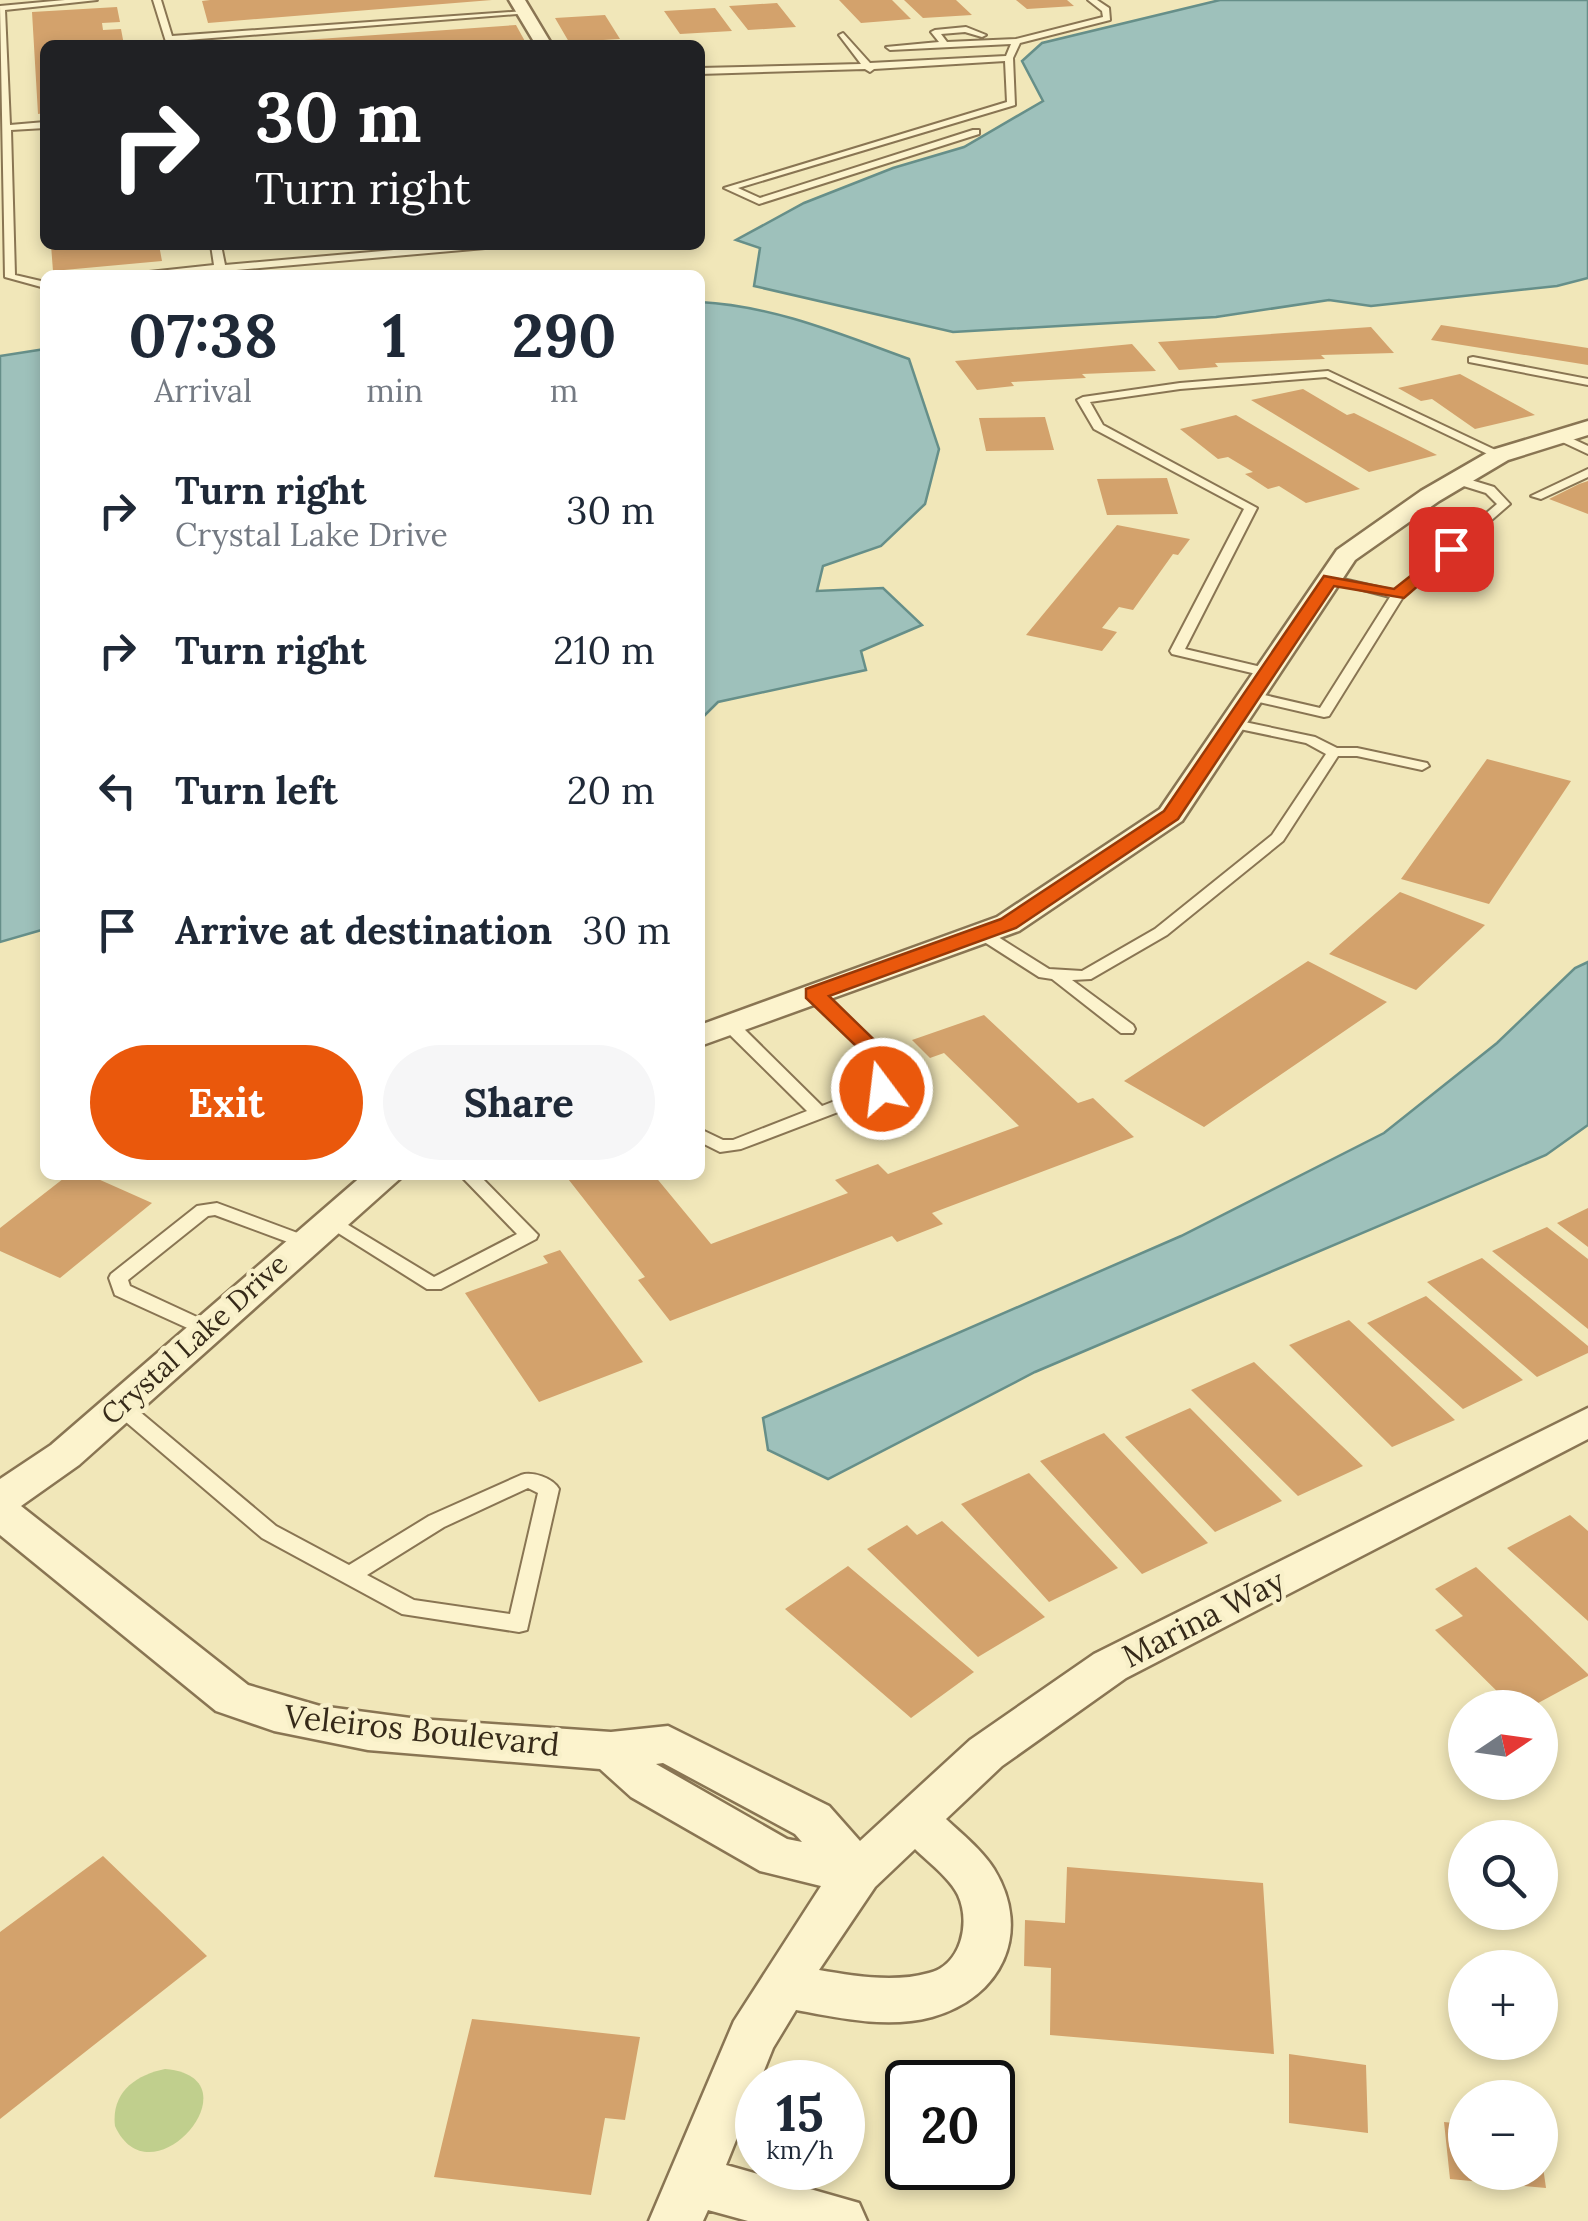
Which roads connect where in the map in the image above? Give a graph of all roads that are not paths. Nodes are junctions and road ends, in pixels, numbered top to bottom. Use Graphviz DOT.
graph roads {
  1 [pos="92,0"];
  2 [pos="157,0"];
  3 [pos="1092,0"];
  4 [pos="521,6"];
  5 [pos="1055,21"];
  6 [pos="843,35"];
  7 [pos="983,38"];
  8 [pos="169,40"];
  9 [pos="190,40"];
  10 [pos="541,40"];
  11 [pos="1016,41"];
  12 [pos="945,43"];
  13 [pos="890,47"];
  14 [pos="1010,58"];
  15 [pos="870,69"];
  16 [pos="705,72"];
  17 [pos="40,125"];
  18 [pos="6,128"];
  19 [pos="976,132"];
  20 [pos="217,250"];
  21 [pos="427,250"];
  22 [pos="220,268"];
  23 [pos="200,270"];
  24 [pos="40,284"];
  25 [pos="1474,360"];
  26 [pos="1588,382"];
  27 [pos="1574,432"];
  28 [pos="1588,450"];
  29 [pos="1500,454"];
  30 [pos="1588,473"];
  31 [pos="1458,480"];
  32 [pos="1537,496"];
  33 [pos="1330,580"];
  34 [pos="1398,594"];
  35 [pos="1260,685"];
  36 [pos="1235,724"];
  37 [pos="1334,752"];
  38 [pos="1422,766"];
  39 [pos="981,933"];
  40 [pos="1058,978"];
  41 [pos="814,994"];
  42 [pos="730,1025"];
  43 [pos="1127,1029"];
  44 [pos="705,1034"];
  45 [pos="820,1113"];
  46 [pos="705,1138"];
  47 [pos="380,1180"];
  48 [pos="474,1180"];
  49 [pos="316,1232"];
  50 [pos="205,1329"];
  51 [pos="120,1406"];
  52 [pos="1588,1422"];
  53 [pos="0,1500"];
  54 [pos="0,1512"];
  55 [pos="351,1575"];
  56 [pos="914,1819"];
  57 [pos="858,1873"];
  58 [pos="784,1986"];
  59 [pos="683,2200"];
  60 [pos="840,2221"];
  1 -- 18 [label="lane"];
  2 -- 8 [label="lane"];
  3 -- 11 [label="lane"];
  4 -- 9 [label="lane"];
  4 -- 10 [label="street"];
  5 -- 7 [label="lane"];
  6 -- 15 [label="lane"];
  7 -- 11 [label="lane"];
  7 -- 12 [label="lane"];
  7 -- 12 [label="lane"];
  11 -- 14 [label="lane"];
  12 -- 13 [label="lane"];
  14 -- 15 [label="lane"];
  14 -- 19 [label="lane"];
  15 -- 16 [label="lane"];
  17 -- 18 [label="lane"];
  18 -- 24 [label="lane"];
  20 -- 22 [label="lane"];
  21 -- 22 [label="lane"];
  22 -- 23 [label="lane"];
  25 -- 26 [label="lane"];
  27 -- 28 [label="lane"];
  27 -- 29 [label="street"];
  29 -- 31 [label="street"];
  29 -- 35 [label="lane"];
  30 -- 32 [label="lane"];
  31 -- 33 [label="street"];
  31 -- 34 [label="lane"];
  33 -- 34 [label="lane"];
  33 -- 35 [label="street"];
  34 -- 35 [label="lane"];
  35 -- 36 [label="street"];
  36 -- 37 [label="lane"];
  36 -- 39 [label="street"];
  37 -- 38 [label="lane"];
  37 -- 40 [label="lane"];
  39 -- 40 [label="lane"];
  39 -- 41 [label="street"];
  40 -- 43 [label="lane"];
  41 -- 42 [label="street"];
  41 -- 45 [label="lane"];
  42 -- 44 [label="street"];
  42 -- 45 [label="lane"];
  45 -- 46 [label="lane"];
  47 -- 49 [label="street, Crystal Lake Drive"];
  48 -- 49 [label="lane"];
  49 -- 50 [label="street, Crystal Lake Drive"];
  49 -- 50 [label="lane"];
  50 -- 51 [label="street, Crystal Lake Drive"];
  51 -- 53 [label="street, Crystal Lake Drive"];
  51 -- 55 [label="lane"];
  52 -- 56 [label="street, Marina Way"];
  54 -- 57 [label="street, Veleiros Boulevard"];
  55 -- 55 [label="lane"];
  56 -- 57 [label="street, Marina Way"];
  56 -- 58 [label="street"];
  57 -- 58 [label="street"];
  58 -- 59 [label="street"];
  59 -- 60 [label="street"];
}
